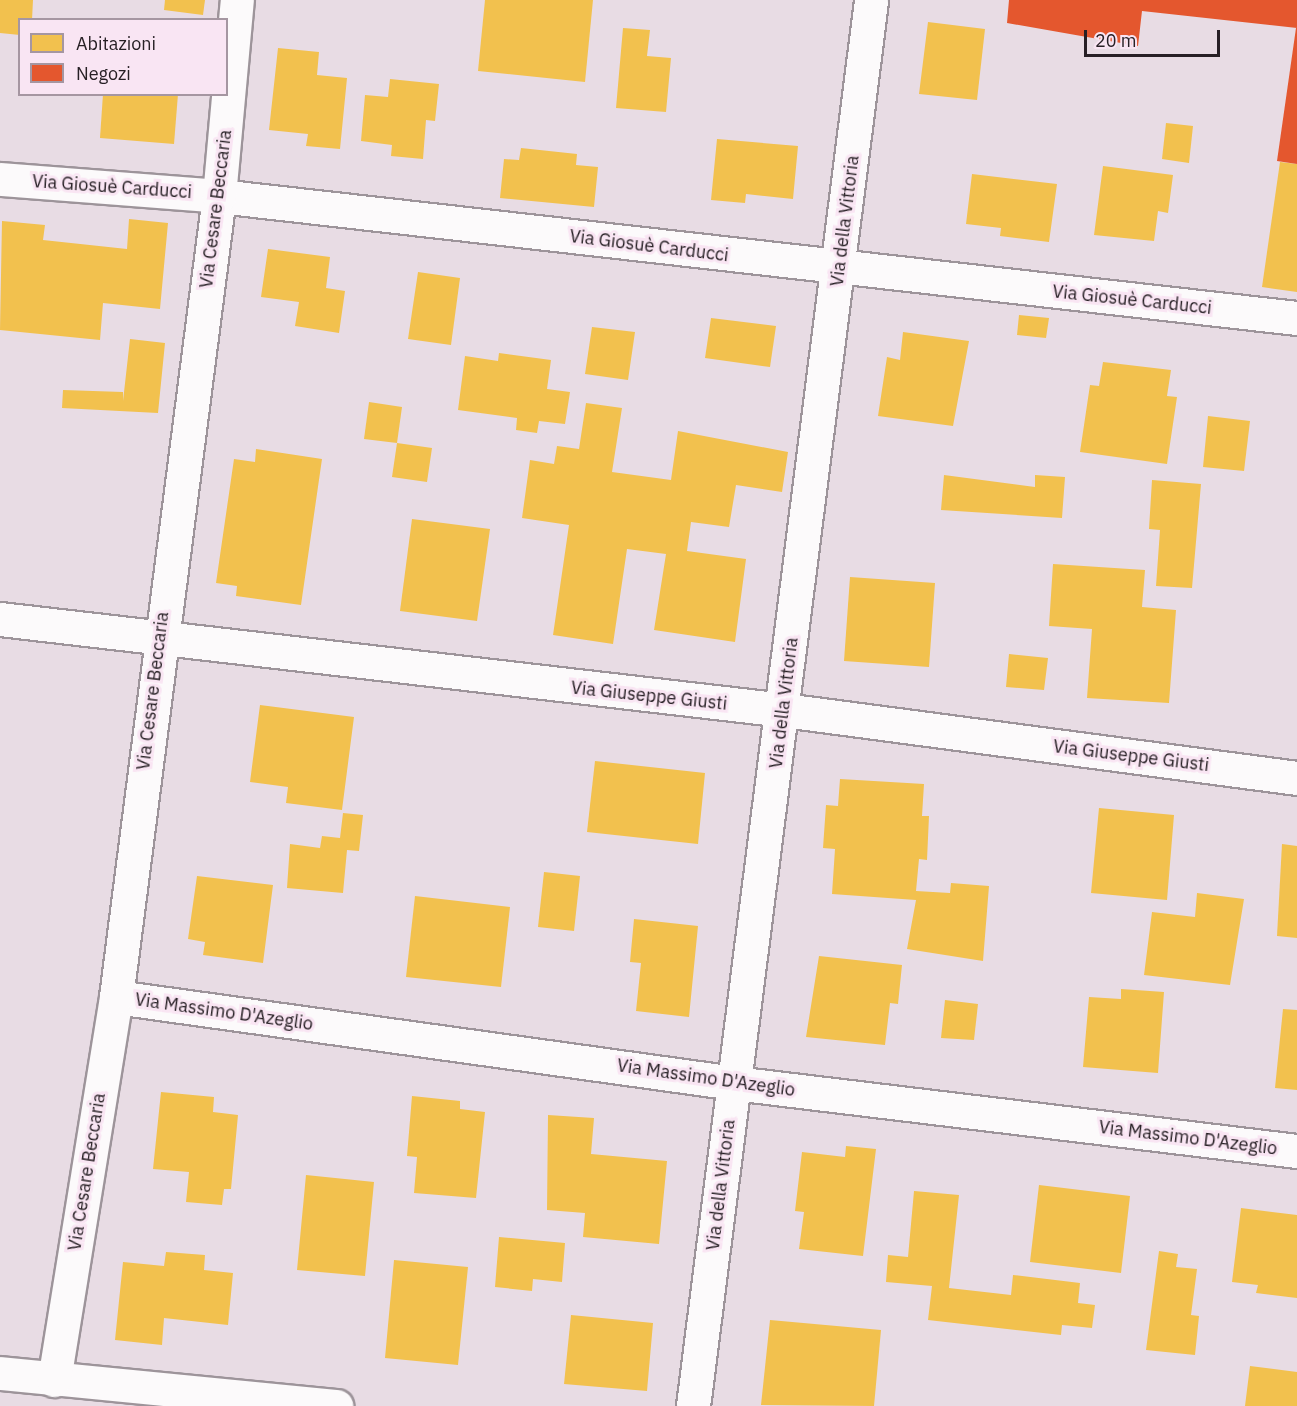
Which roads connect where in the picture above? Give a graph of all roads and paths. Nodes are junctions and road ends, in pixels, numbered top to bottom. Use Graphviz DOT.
graph roads {
  1 [pos="237,0"];
  2 [pos="871,0"];
  3 [pos="0,179"];
  4 [pos="219,196"];
  5 [pos="839,268"];
  6 [pos="1297,318"];
  7 [pos="0,619"];
  8 [pos="159,641"];
  9 [pos="784,710"];
  10 [pos="1297,778"];
  11 [pos="116,997"];
  12 [pos="734,1083"];
  13 [pos="1297,1151"];
  14 [pos="0,1373"];
  15 [pos="54,1380"];
  16 [pos="336,1406"];
  17 [pos="693,1406"];
  1 -- 4 [label="street, Via Cesare Beccaria"];
  2 -- 5 [label="street, Via della Vittoria"];
  3 -- 4 [label="street, Via Giosuè Carducci"];
  4 -- 5 [label="street, Via Giosuè Carducci"];
  4 -- 8 [label="street, Via Cesare Beccaria"];
  5 -- 6 [label="street, Via Giosuè Carducci"];
  5 -- 9 [label="street, Via della Vittoria"];
  7 -- 8 [label="street, Via Giuseppe Giusti"];
  8 -- 9 [label="street, Via Giuseppe Giusti"];
  8 -- 11 [label="street, Via Cesare Beccaria"];
  9 -- 10 [label="street, Via Giuseppe Giusti"];
  9 -- 12 [label="street, Via della Vittoria"];
  11 -- 12 [label="street, Via Massimo D'Azeglio"];
  11 -- 15 [label="street, Via Cesare Beccaria"];
  12 -- 13 [label="street, Via Massimo D'Azeglio"];
  12 -- 17 [label="street, Via della Vittoria"];
  14 -- 15 [label="street"];
  15 -- 16 [label="street"];
}
